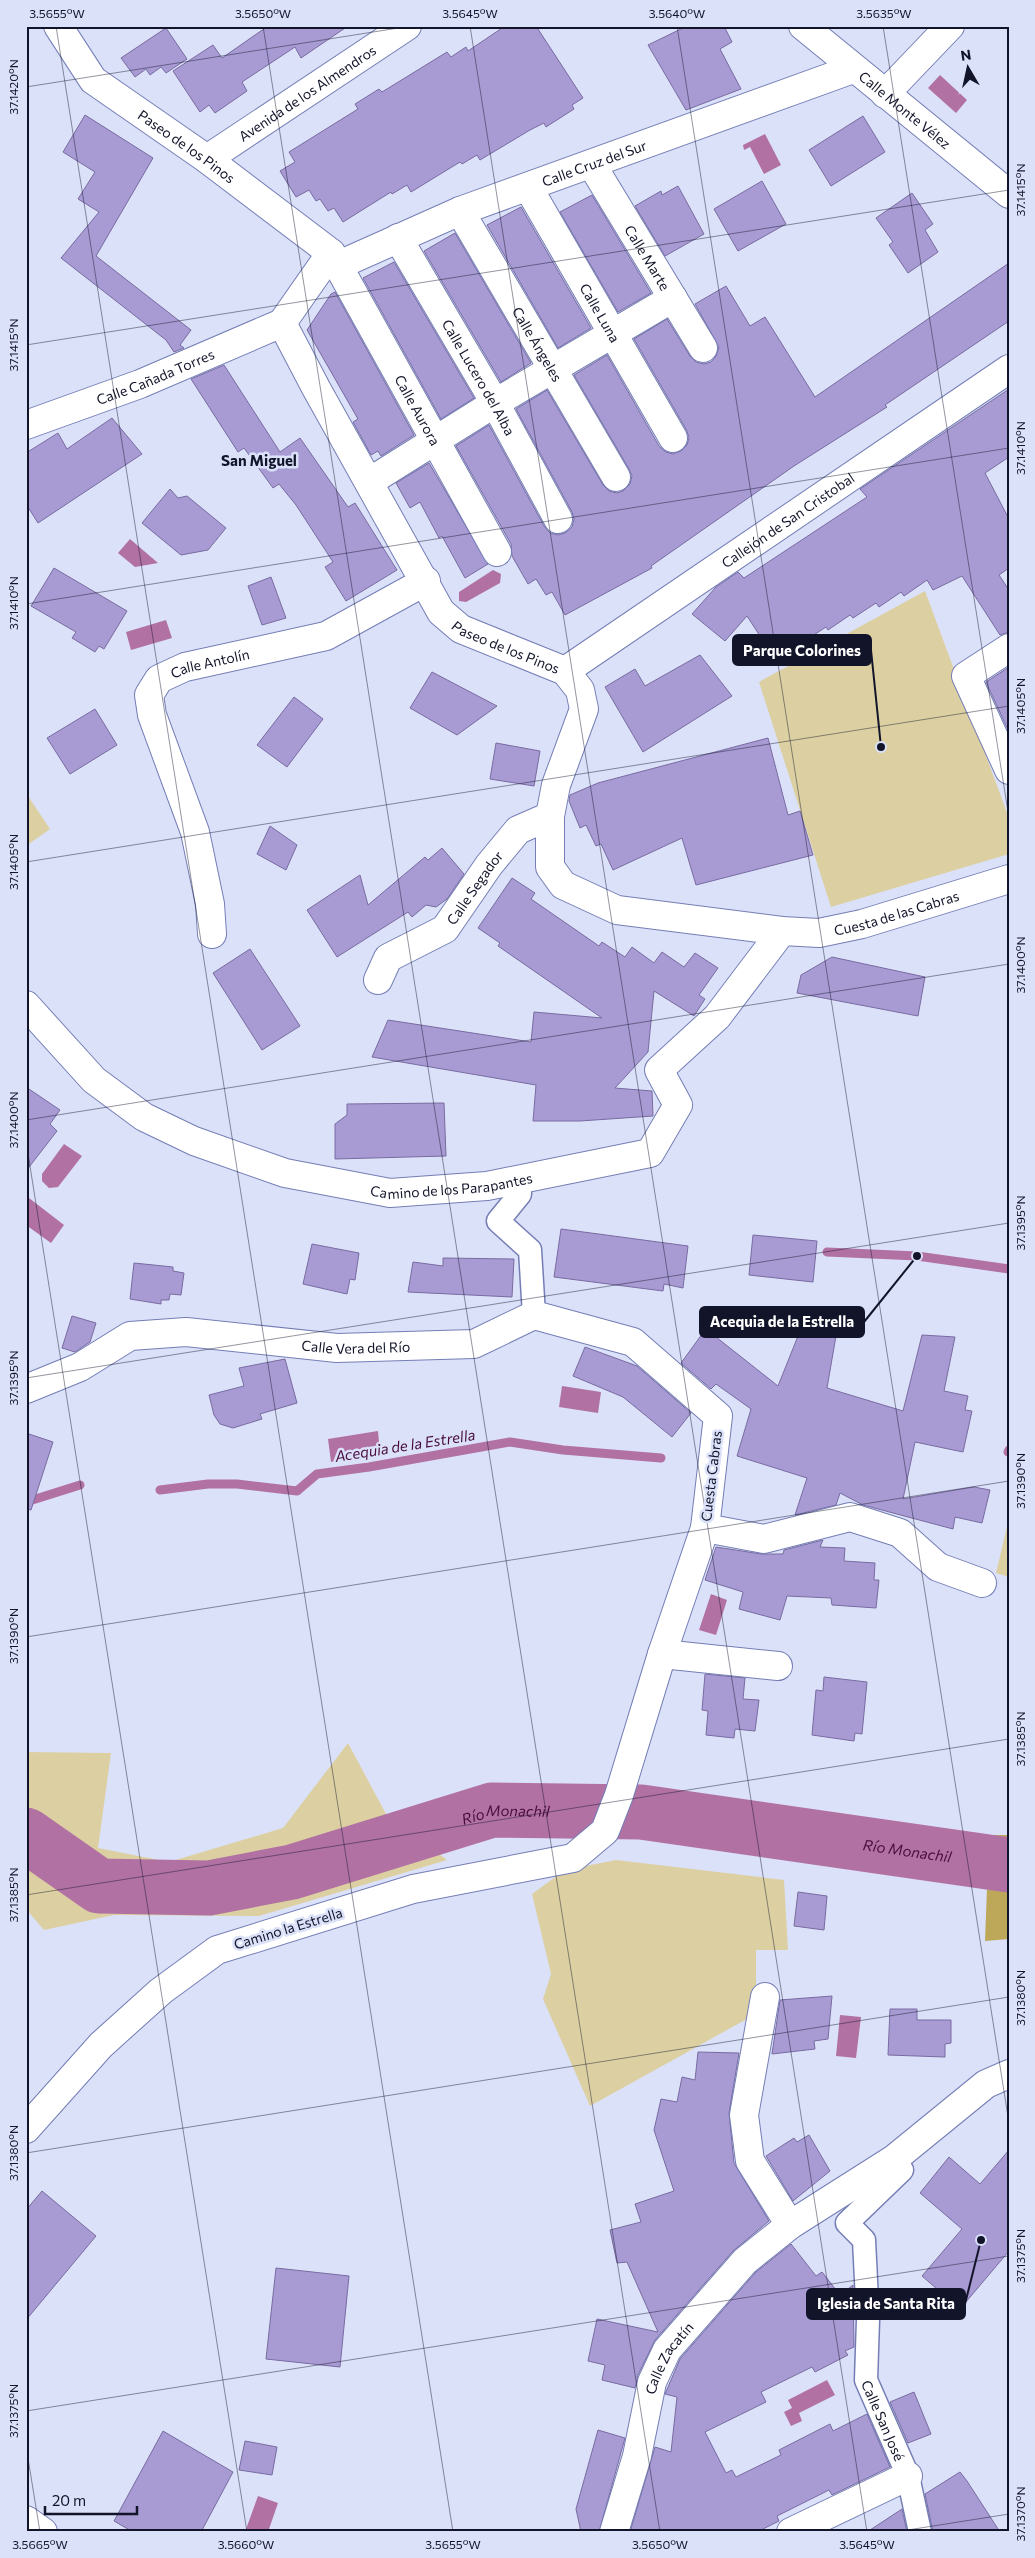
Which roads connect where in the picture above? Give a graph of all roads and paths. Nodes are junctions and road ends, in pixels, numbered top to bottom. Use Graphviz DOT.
graph roads {
  1 [pos="58,26"];
  2 [pos="407,26"];
  3 [pos="803,26"];
  4 [pos="950,26"];
  5 [pos="853,69"];
  6 [pos="885,94"];
  7 [pos="206,159"];
  8 [pos="592,165"];
  9 [pos="528,187"];
  10 [pos="1009,194"];
  11 [pos="460,210"];
  12 [pos="398,238"];
  13 [pos="335,259"];
  14 [pos="673,298"];
  15 [pos="282,324"];
  16 [pos="613,334"];
  17 [pos="703,348"];
  18 [pos="553,369"];
  19 [pos="1009,369"];
  20 [pos="495,403"];
  21 [pos="26,425"];
  22 [pos="673,438"];
  23 [pos="436,441"];
  24 [pos="616,477"];
  25 [pos="369,482"];
  26 [pos="558,519"];
  27 [pos="497,552"];
  28 [pos="426,581"];
  29 [pos="1009,648"];
  30 [pos="565,671"];
  31 [pos="1009,770"];
  32 [pos="550,816"];
  33 [pos="1009,879"];
  34 [pos="782,931"];
  35 [pos="212,934"];
  36 [pos="378,980"];
  37 [pos="26,1005"];
  38 [pos="518,1179"];
  39 [pos="534,1315"];
  40 [pos="26,1389"];
  41 [pos="705,1528"];
  42 [pos="982,1583"];
  43 [pos="662,1654"];
  44 [pos="778,1666"];
  45 [pos="605,1831"];
  46 [pos="765,1997"];
  47 [pos="1009,2074"];
  48 [pos="26,2129"];
  49 [pos="894,2159"];
  50 [pos="790,2225"];
  51 [pos="908,2476"];
  52 [pos="26,2520"];
  53 [pos="43,2532"];
  54 [pos="614,2532"];
  55 [pos="790,2532"];
  56 [pos="920,2532"];
  1 -- 7 [label="street, Paseo de los Pinos"];
  2 -- 7 [label="street, Avenida de los Almendros"];
  3 -- 5 [label="street, Calle Monte Vélez"];
  4 -- 6 [label="street"];
  5 -- 6 [label="street, Calle Monte Vélez"];
  5 -- 8 [label="street, Calle Cruz del Sur"];
  6 -- 10 [label="street, Calle Monte Vélez"];
  7 -- 13 [label="street, Paseo de los Pinos"];
  8 -- 9 [label="street, Calle Cruz del Sur"];
  8 -- 14 [label="street, Calle Marte"];
  9 -- 11 [label="street, Calle Cruz del Sur"];
  9 -- 16 [label="street, Calle Luna"];
  11 -- 12 [label="street, Calle Cruz del Sur"];
  11 -- 18 [label="street, Calle Ángeles"];
  12 -- 13 [label="street, Calle Cruz del Sur"];
  12 -- 20 [label="street, Calle Lucero del Alba"];
  13 -- 15 [label="street"];
  13 -- 23 [label="street, Calle Aurora"];
  14 -- 16 [label="street"];
  14 -- 17 [label="street, Calle Marte"];
  15 -- 21 [label="street, Calle Cañada Torres"];
  15 -- 25 [label="street, Paseo de los Pinos"];
  16 -- 18 [label="street"];
  16 -- 22 [label="street, Calle Luna"];
  18 -- 20 [label="street"];
  18 -- 24 [label="street, Calle Ángeles"];
  19 -- 30 [label="street, Callejón de San Cristobal"];
  20 -- 23 [label="street"];
  20 -- 26 [label="street, Calle Lucero del Alba"];
  23 -- 25 [label="street"];
  23 -- 27 [label="street, Calle Aurora"];
  25 -- 28 [label="street, Paseo de los Pinos"];
  28 -- 30 [label="street, Paseo de los Pinos"];
  28 -- 35 [label="street, Calle Antolín"];
  29 -- 31 [label="street"];
  30 -- 32 [label="street, Paseo de los Pinos"];
  32 -- 34 [label="street, Paseo de los Pinos"];
  32 -- 36 [label="street, Calle Segador"];
  33 -- 34 [label="street, Cuesta de las Cabras"];
  34 -- 38 [label="street, Camino de los Parapantes"];
  37 -- 38 [label="street, Camino de los Parapantes"];
  38 -- 39 [label="street"];
  39 -- 40 [label="street, Calle Vera del Río"];
  39 -- 41 [label="street, Cuesta Cabras"];
  41 -- 42 [label="street"];
  41 -- 43 [label="street, Cuesta Cabras"];
  43 -- 44 [label="street"];
  43 -- 45 [label="street, Cuesta Cabras"];
  45 -- 48 [label="street, Camino la Estrella"];
  46 -- 50 [label="street"];
  47 -- 49 [label="street, Calle Zacatín"];
  49 -- 50 [label="street, Calle Zacatín"];
  49 -- 51 [label="street, Calle San José"];
  50 -- 54 [label="street, Calle Zacatín"];
  51 -- 55 [label="street"];
  51 -- 56 [label="street, Calle San José"];
  52 -- 53 [label="street"];
}
